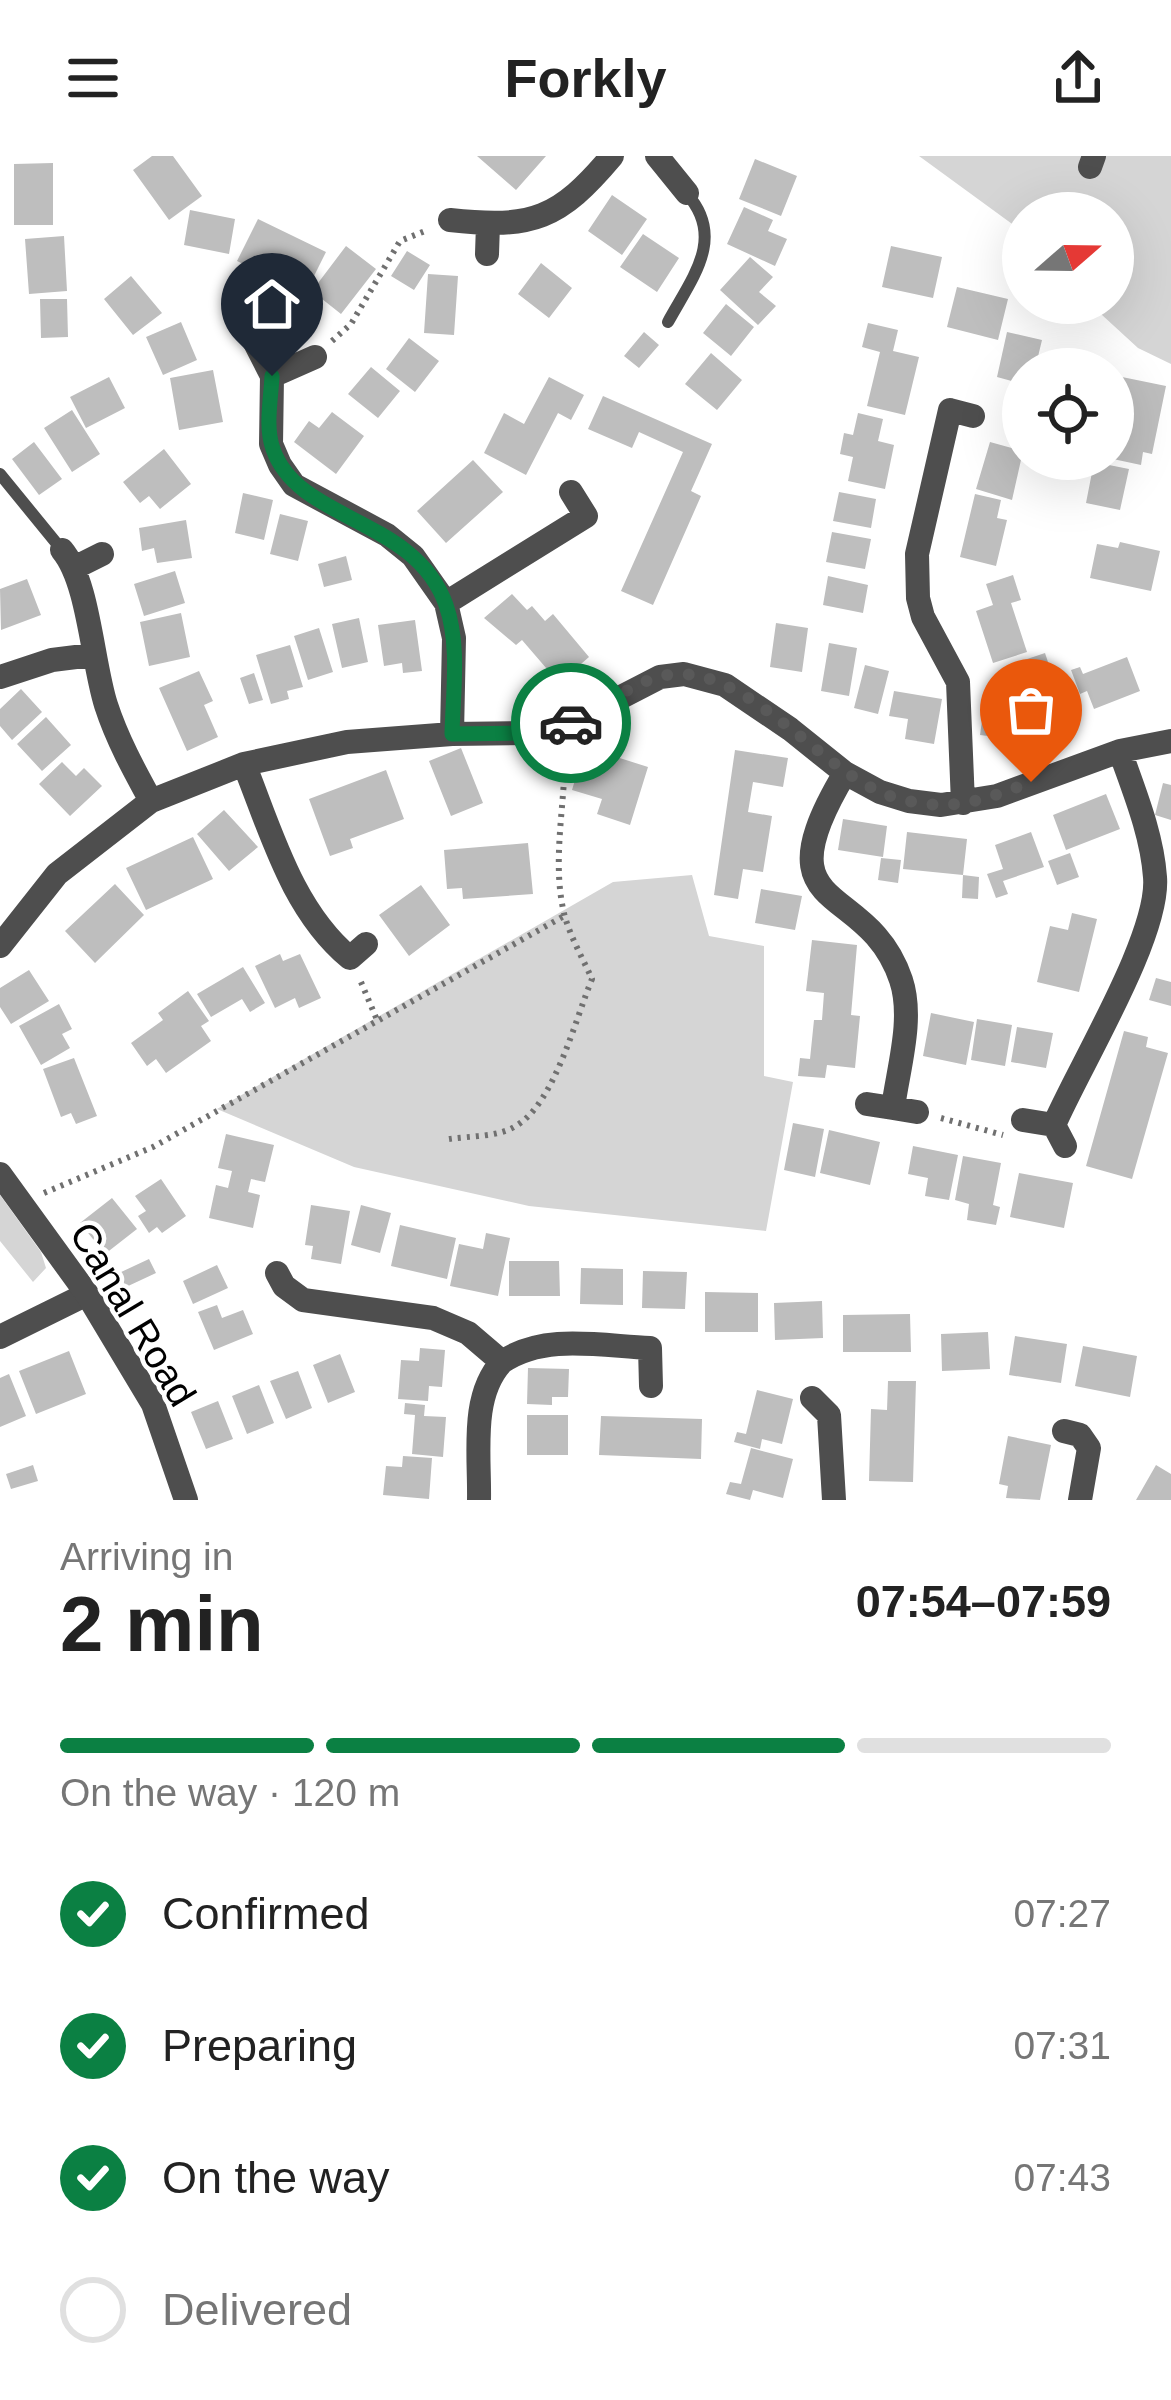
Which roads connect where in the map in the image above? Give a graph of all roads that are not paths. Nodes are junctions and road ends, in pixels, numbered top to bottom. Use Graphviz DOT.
graph roads {
  1 [pos="612,156"];
  2 [pos="657,156"];
  3 [pos="686,193"];
  4 [pos="451,220"];
  5 [pos="488,224"];
  6 [pos="487,254"];
  7 [pos="668,322"];
  8 [pos="250,333"];
  9 [pos="316,357"];
  10 [pos="272,376"];
  11 [pos="973,416"];
  12 [pos="0,474"];
  13 [pos="571,492"];
  14 [pos="101,554"];
  15 [pos="69,559"];
  16 [pos="446,603"];
  17 [pos="92,655"];
  18 [pos="0,676"];
  19 [pos="452,734"];
  20 [pos="1171,742"];
  21 [pos="1120,751"];
  22 [pos="244,764"];
  23 [pos="845,773"];
  24 [pos="151,800"];
  25 [pos="963,803"];
  26 [pos="0,946"];
  27 [pos="358,960"];
  28 [pos="867,1104"];
  29 [pos="1023,1120"];
  30 [pos="0,1174"];
  31 [pos="277,1273"];
  32 [pos="87,1294"];
  33 [pos="0,1336"];
  34 [pos="502,1362"];
  35 [pos="651,1386"];
  36 [pos="829,1406"];
  37 [pos="1064,1431"];
  38 [pos="186,1500"];
  39 [pos="478,1500"];
  40 [pos="835,1500"];
  41 [pos="1080,1500"];
  1 -- 5 [label="street"];
  2 -- 3 [label="street"];
  3 -- 7 [label="lane"];
  4 -- 5 [label="street"];
  5 -- 6 [label="street"];
  8 -- 10 [label="street"];
  9 -- 10 [label="street"];
  10 -- 16 [label="street"];
  11 -- 25 [label="street"];
  12 -- 15 [label="lane"];
  13 -- 16 [label="street"];
  14 -- 15 [label="street"];
  15 -- 17 [label="street"];
  16 -- 19 [label="street"];
  17 -- 18 [label="street"];
  17 -- 24 [label="street"];
  19 -- 22 [label="street"];
  19 -- 23 [label="street"];
  20 -- 21 [label="street"];
  21 -- 25 [label="street"];
  21 -- 29 [label="street"];
  22 -- 24 [label="street"];
  22 -- 27 [label="street"];
  23 -- 25 [label="street"];
  23 -- 28 [label="street"];
  24 -- 26 [label="street"];
  30 -- 32 [label="street, Canal Road"];
  31 -- 34 [label="street"];
  32 -- 33 [label="street"];
  32 -- 38 [label="street, Canal Road"];
  34 -- 35 [label="street"];
  34 -- 39 [label="street"];
  36 -- 40 [label="street"];
  37 -- 41 [label="street"];
}
